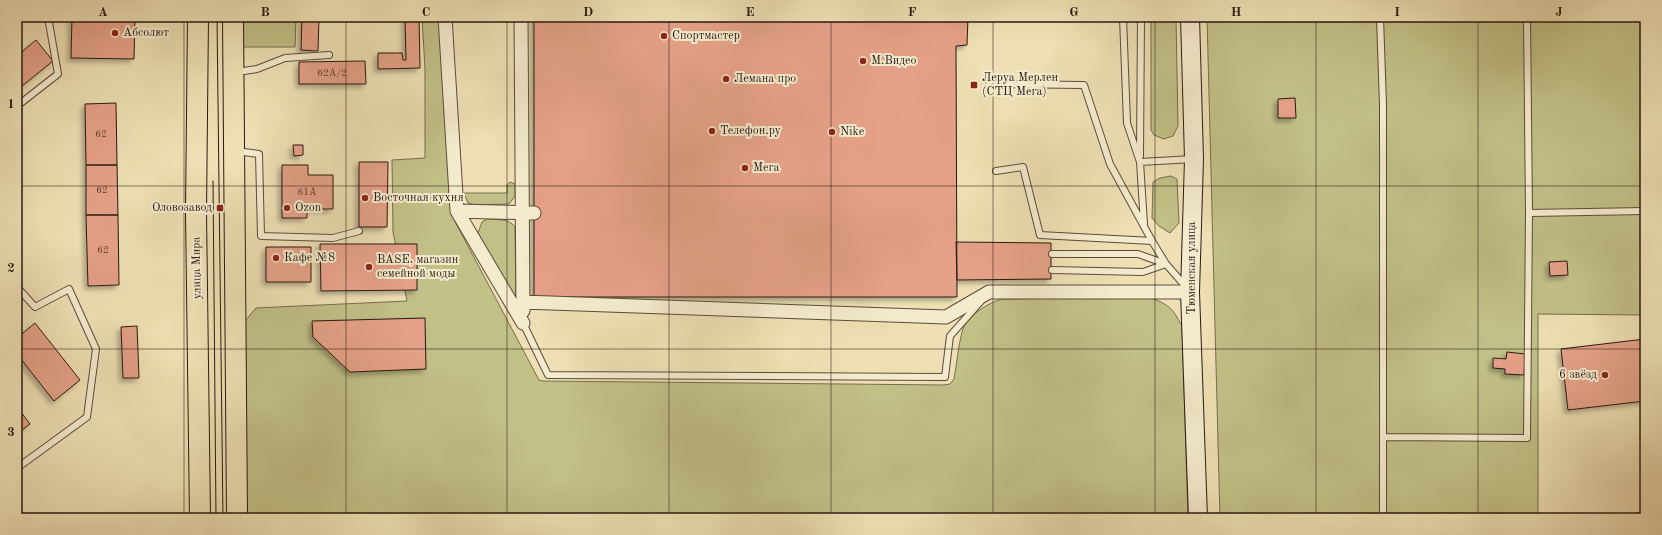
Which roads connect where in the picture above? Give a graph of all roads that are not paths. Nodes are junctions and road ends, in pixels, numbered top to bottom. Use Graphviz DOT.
graph roads {
  1 [pos="48,17"];
  2 [pos="198,17"];
  3 [pos="232,17"];
  4 [pos="445,17"];
  5 [pos="521,17"];
  6 [pos="1123,17"];
  7 [pos="1141,17"];
  8 [pos="1190,17"];
  9 [pos="1380,17"];
  10 [pos="1527,17"];
  11 [pos="329,55"];
  12 [pos="233,73"];
  13 [pos="989,84"];
  14 [pos="17,106"];
  15 [pos="234,150"];
  16 [pos="1194,159"];
  17 [pos="1140,162"];
  18 [pos="996,171"];
  19 [pos="457,211"];
  20 [pos="1645,211"];
  21 [pos="528,213"];
  22 [pos="1529,213"];
  23 [pos="1144,227"];
  24 [pos="359,231"];
  25 [pos="1152,241"];
  26 [pos="1052,254"];
  27 [pos="1166,264"];
  28 [pos="1052,270"];
  29 [pos="17,287"];
  30 [pos="989,292"];
  31 [pos="1190,292"];
  32 [pos="522,302"];
  33 [pos="523,323"];
  34 [pos="1384,437"];
  35 [pos="17,468"];
  36 [pos="200,518"];
  37 [pos="237,518"];
  38 [pos="1198,518"];
  39 [pos="1384,518"];
  1 -- 14 [label="lane"];
  2 -- 36 [label="main road, улица Мира"];
  3 -- 12 [label="main road"];
  4 -- 19 [label="street"];
  5 -- 21 [label="street"];
  6 -- 17 [label="lane"];
  7 -- 17 [label="lane"];
  8 -- 16 [label="street, Тюменская улица"];
  9 -- 34 [label="lane"];
  10 -- 22 [label="lane"];
  11 -- 12 [label="lane"];
  12 -- 15 [label="main road"];
  13 -- 23 [label="lane"];
  15 -- 24 [label="lane"];
  15 -- 37 [label="main road"];
  16 -- 17 [label="lane"];
  16 -- 31 [label="street, Тюменская улица"];
  17 -- 23 [label="lane"];
  18 -- 25 [label="lane"];
  19 -- 21 [label="street"];
  19 -- 33 [label="street"];
  20 -- 22 [label="lane"];
  21 -- 32 [label="street"];
  22 -- 34 [label="lane"];
  23 -- 25 [label="lane"];
  25 -- 27 [label="lane"];
  26 -- 27 [label="lane"];
  27 -- 28 [label="lane"];
  27 -- 31 [label="lane"];
  29 -- 35 [label="lane"];
  30 -- 31 [label="street"];
  30 -- 32 [label="street"];
  30 -- 33 [label="lane"];
  31 -- 38 [label="street, Тюменская улица"];
  32 -- 33 [label="street"];
  34 -- 39 [label="lane"];
}
